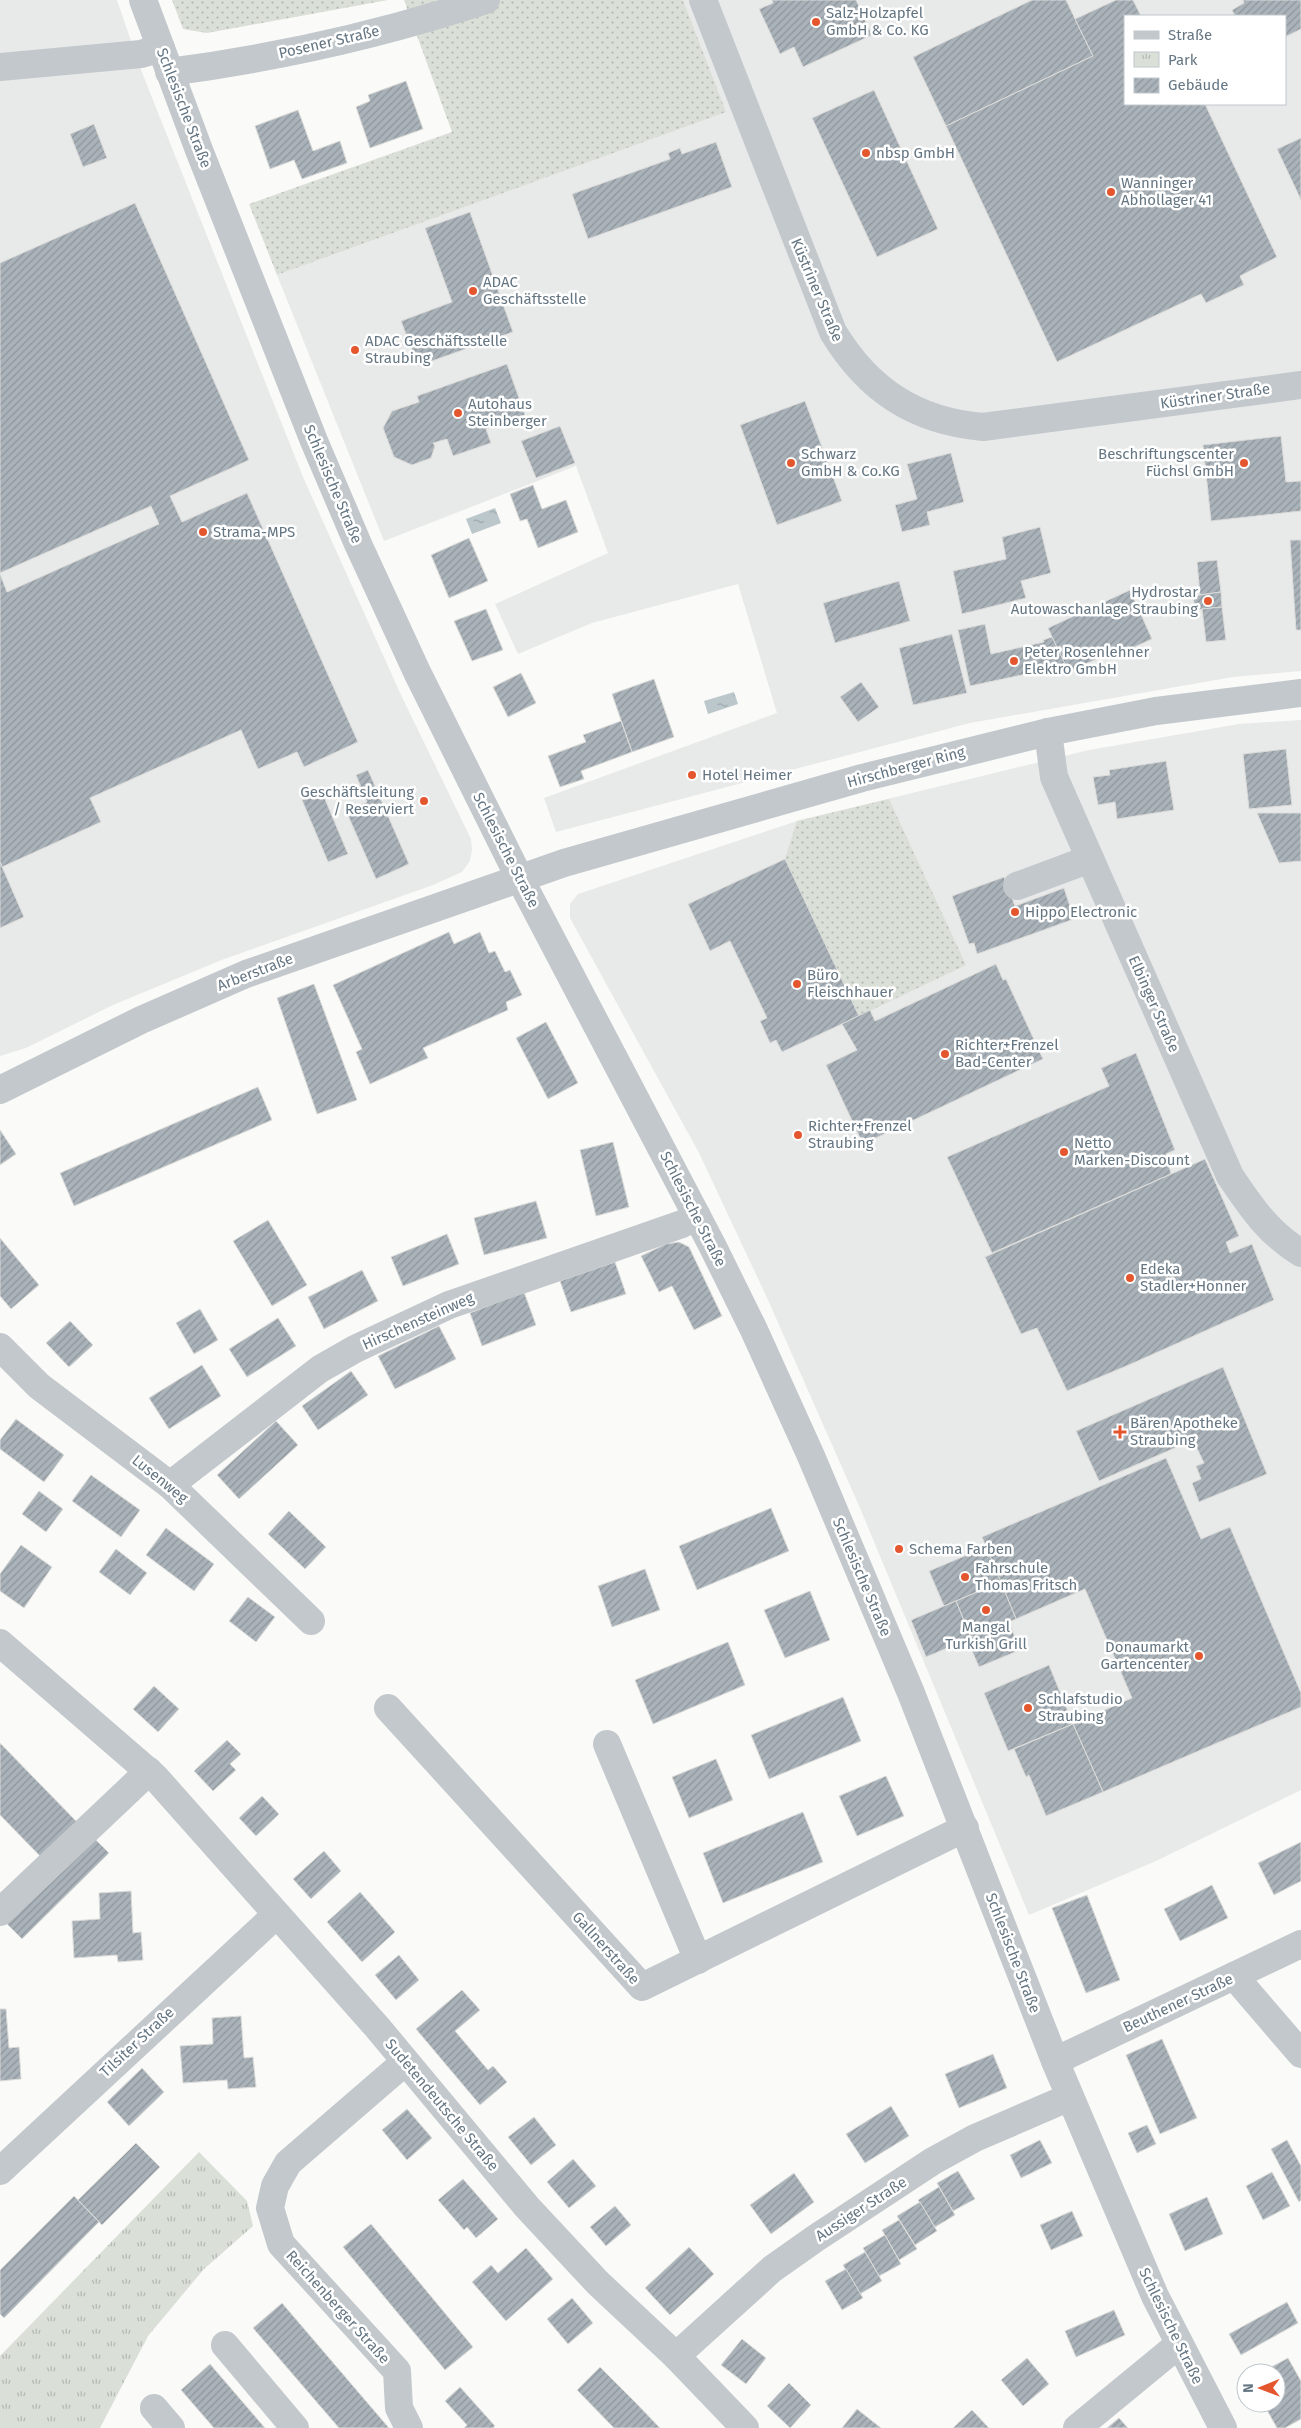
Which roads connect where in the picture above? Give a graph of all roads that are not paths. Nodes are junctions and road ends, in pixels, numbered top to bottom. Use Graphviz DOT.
graph roads {
  1 [pos="144,0"];
  2 [pos="486,0"];
  3 [pos="703,0"];
  4 [pos="165,60"];
  5 [pos="0,67"];
  6 [pos="1301,385"];
  7 [pos="1301,693"];
  8 [pos="1048,732"];
  9 [pos="1090,859"];
  10 [pos="519,878"];
  11 [pos="1017,886"];
  12 [pos="0,1090"];
  13 [pos="696,1216"];
  14 [pos="1301,1253"];
  15 [pos="0,1347"];
  16 [pos="170,1485"];
  17 [pos="311,1621"];
  18 [pos="0,1643"];
  19 [pos="388,1708"];
  20 [pos="607,1744"];
  21 [pos="148,1771"];
  22 [pos="965,1828"];
  23 [pos="0,1912"];
  24 [pos="276,1915"];
  25 [pos="1301,1944"];
  26 [pos="698,1960"];
  27 [pos="1234,1976"];
  28 [pos="1301,2054"];
  29 [pos="1055,2061"];
  30 [pos="405,2062"];
  31 [pos="1070,2097"];
  32 [pos="0,2171"];
  33 [pos="225,2345"];
  34 [pos="1178,2345"];
  35 [pos="676,2356"];
  36 [pos="736,2425"];
  37 [pos="295,2428"];
  38 [pos="409,2428"];
  39 [pos="1077,2428"];
  40 [pos="1223,2428"];
  1 -- 4 [label="street, Schlesische Straße"];
  2 -- 4 [label="street, Posener Straße"];
  3 -- 6 [label="street, Küstriner Straße"];
  4 -- 5 [label="street, Posener Straße"];
  4 -- 10 [label="street, Schlesische Straße"];
  7 -- 8 [label="street, Hirschberger Ring"];
  8 -- 9 [label="street, Elbinger Straße"];
  8 -- 10 [label="street, Hirschberger Ring"];
  9 -- 11 [label="street"];
  9 -- 14 [label="street, Elbinger Straße"];
  10 -- 12 [label="street, Arberstraße"];
  10 -- 13 [label="street, Schlesische Straße"];
  13 -- 16 [label="street, Hirschensteinweg"];
  13 -- 22 [label="street, Schlesische Straße"];
  15 -- 16 [label="street, Lusenweg"];
  16 -- 17 [label="street, Lusenweg"];
  18 -- 21 [label="street, Sudetendeutsche Straße"];
  19 -- 26 [label="street, Gallnerstraße"];
  20 -- 26 [label="street"];
  21 -- 23 [label="street"];
  21 -- 24 [label="street, Sudetendeutsche Straße"];
  22 -- 26 [label="street, Gallnerstraße"];
  22 -- 29 [label="street, Schlesische Straße"];
  24 -- 30 [label="street, Sudetendeutsche Straße"];
  24 -- 32 [label="street, Tilsiter Straße"];
  25 -- 27 [label="street, Beuthener Straße"];
  27 -- 28 [label="street"];
  27 -- 29 [label="street, Beuthener Straße"];
  29 -- 31 [label="street, Schlesische Straße"];
  30 -- 35 [label="street, Sudetendeutsche Straße"];
  30 -- 38 [label="street, Reichenberger Straße"];
  31 -- 34 [label="street, Schlesische Straße"];
  31 -- 35 [label="street, Aussiger Straße"];
  33 -- 37 [label="street"];
  34 -- 39 [label="street"];
  34 -- 40 [label="street, Schlesische Straße"];
  35 -- 36 [label="street, Sudetendeutsche Straße"];
}
